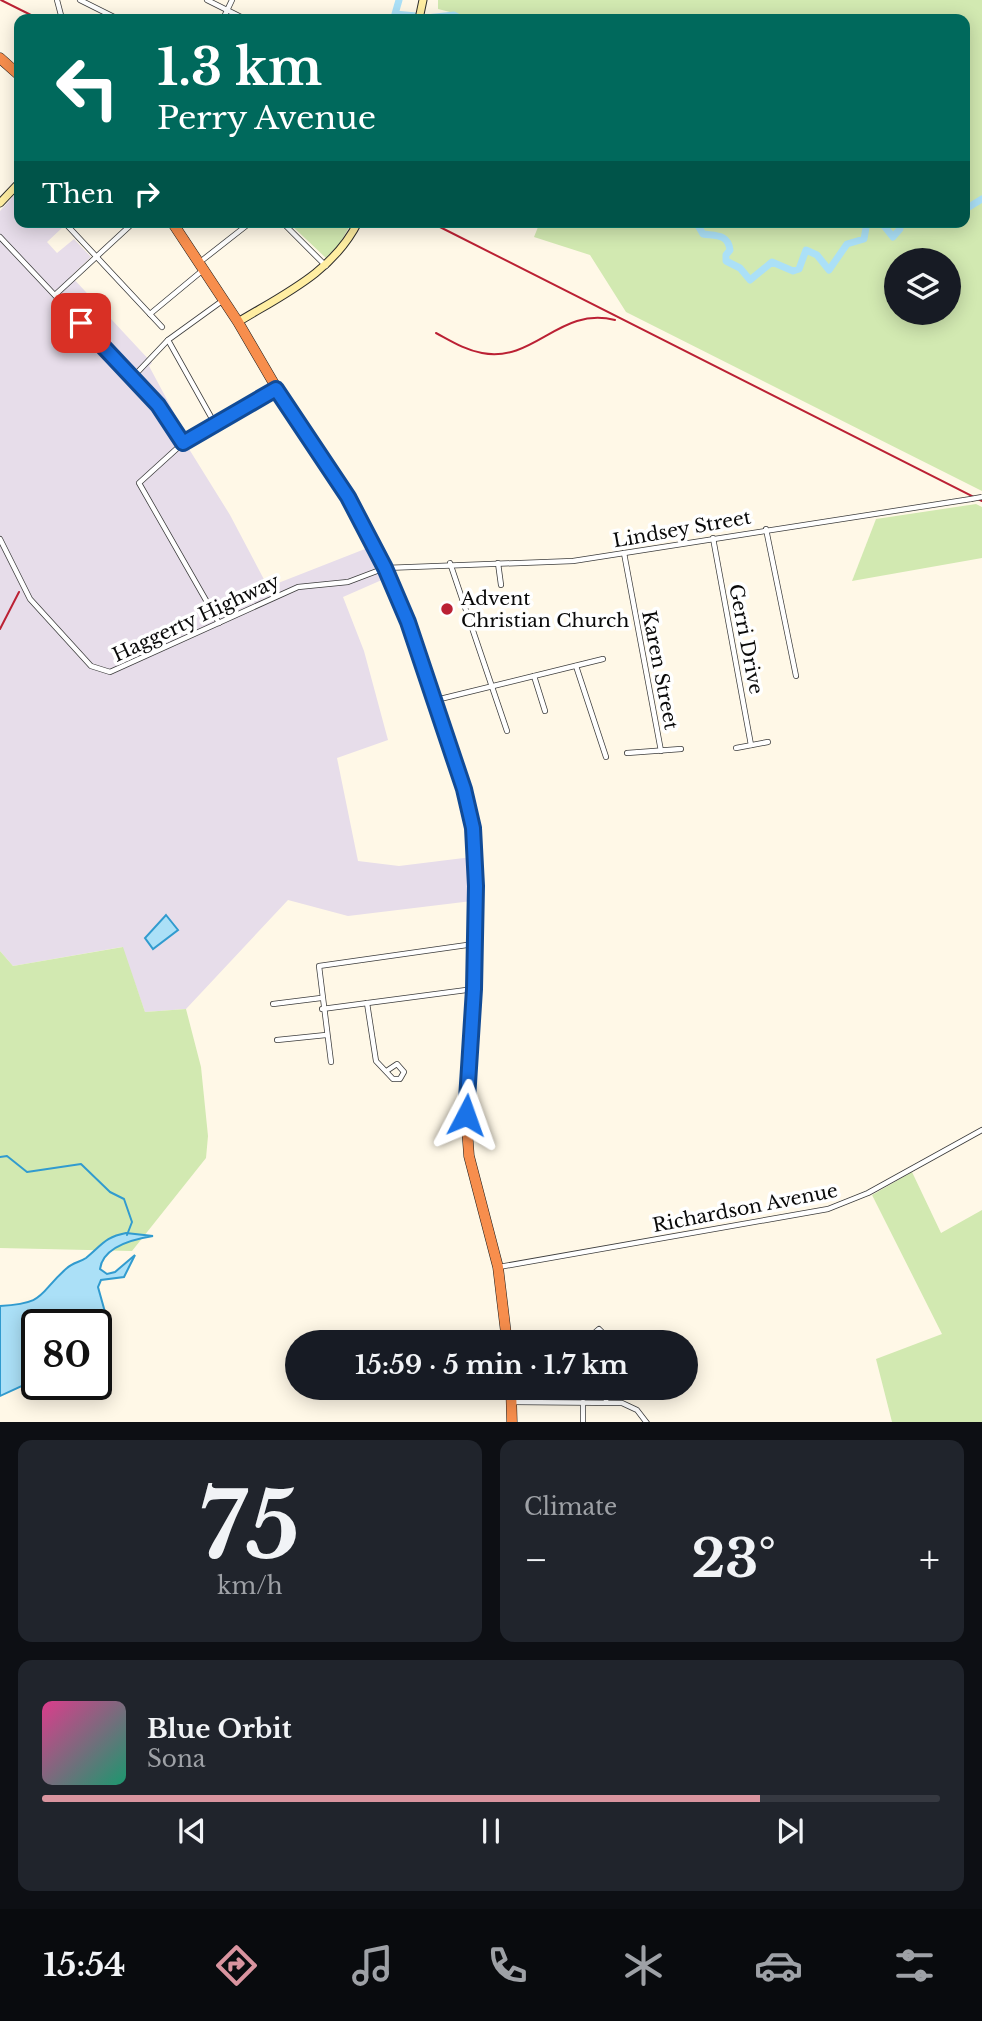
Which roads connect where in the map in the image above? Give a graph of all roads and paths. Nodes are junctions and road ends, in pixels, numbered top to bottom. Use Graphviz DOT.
graph roads {
  1 [pos="80,0"];
  2 [pos="207,0"];
  3 [pos="232,0"];
  4 [pos="227,10"];
  5 [pos="108,14"];
  6 [pos="225,14"];
  7 [pos="235,14"];
  8 [pos="0,58"];
  9 [pos="14,71"];
  10 [pos="14,188"];
  11 [pos="0,203"];
  12 [pos="70,228"];
  13 [pos="128,228"];
  14 [pos="176,228"];
  15 [pos="244,228"];
  16 [pos="288,228"];
  17 [pos="354,228"];
  18 [pos="0,237"];
  19 [pos="97,257"];
  20 [pos="202,266"];
  21 [pos="326,266"];
  22 [pos="55,295"];
  23 [pos="225,300"];
  24 [pos="150,314"];
  25 [pos="239,321"];
  26 [pos="162,327"];
  27 [pos="168,340"];
  28 [pos="132,377"];
  29 [pos="276,389"];
  30 [pos="215,424"];
  31 [pos="183,443"];
  32 [pos="982,497"];
  33 [pos="766,529"];
  34 [pos="713,538"];
  35 [pos="0,539"];
  36 [pos="624,552"];
  37 [pos="450,563"];
  38 [pos="498,563"];
  39 [pos="385,568"];
  40 [pos="501,585"];
  41 [pos="219,623"];
  42 [pos="603,659"];
  43 [pos="576,666"];
  44 [pos="534,676"];
  45 [pos="796,676"];
  46 [pos="492,686"];
  47 [pos="435,700"];
  48 [pos="545,711"];
  49 [pos="507,731"];
  50 [pos="768,742"];
  51 [pos="751,745"];
  52 [pos="736,748"];
  53 [pos="681,749"];
  54 [pos="661,751"];
  55 [pos="628,753"];
  56 [pos="606,757"];
  57 [pos="475,944"];
  58 [pos="474,989"];
  59 [pos="321,998"];
  60 [pos="367,1003"];
  61 [pos="273,1004"];
  62 [pos="322,1009"];
  63 [pos="326,1035"];
  64 [pos="277,1040"];
  65 [pos="331,1062"];
  66 [pos="388,1070"];
  67 [pos="982,1130"];
  68 [pos="498,1267"];
  69 [pos="506,1330"];
  70 [pos="606,1401"];
  71 [pos="511,1402"];
  72 [pos="583,1402"];
  73 [pos="512,1422"];
  74 [pos="583,1422"];
  75 [pos="646,1422"];
  1 -- 5 [label="street"];
  2 -- 4 [label="street"];
  3 -- 4 [label="street"];
  4 -- 6 [label="street"];
  4 -- 7 [label="street"];
  8 -- 9 [label="highway"];
  10 -- 11 [label="main road"];
  12 -- 19 [label="street"];
  13 -- 19 [label="street"];
  14 -- 20 [label="highway"];
  15 -- 20 [label="street"];
  16 -- 21 [label="street"];
  17 -- 21 [label="main road"];
  18 -- 22 [label="street"];
  19 -- 22 [label="street"];
  19 -- 24 [label="street"];
  20 -- 23 [label="highway"];
  20 -- 24 [label="street"];
  21 -- 25 [label="main road"];
  22 -- 28 [label="street"];
  23 -- 25 [label="highway"];
  23 -- 27 [label="street"];
  24 -- 26 [label="street"];
  25 -- 29 [label="highway"];
  27 -- 28 [label="street"];
  27 -- 30 [label="street"];
  28 -- 31 [label="street"];
  29 -- 30 [label="street"];
  29 -- 39 [label="highway"];
  30 -- 31 [label="street"];
  31 -- 41 [label="street"];
  32 -- 33 [label="street, Lindsey Street, bridge"];
  33 -- 34 [label="street, Lindsey Street"];
  33 -- 45 [label="street"];
  34 -- 36 [label="street, Lindsey Street"];
  34 -- 51 [label="street, Gerri Drive"];
  35 -- 41 [label="street, Haggerty Highway"];
  36 -- 38 [label="street, Lindsey Street"];
  36 -- 54 [label="street, Karen Street"];
  37 -- 38 [label="street, Lindsey Street"];
  37 -- 39 [label="street, Lindsey Street"];
  37 -- 46 [label="street"];
  38 -- 40 [label="street"];
  39 -- 41 [label="street, Haggerty Highway"];
  39 -- 47 [label="highway"];
  42 -- 43 [label="street"];
  43 -- 44 [label="street"];
  43 -- 56 [label="street"];
  44 -- 46 [label="street"];
  44 -- 48 [label="street"];
  46 -- 47 [label="street"];
  46 -- 49 [label="street"];
  47 -- 57 [label="highway"];
  50 -- 51 [label="street"];
  51 -- 52 [label="street"];
  53 -- 54 [label="street"];
  54 -- 55 [label="street"];
  57 -- 58 [label="highway"];
  57 -- 59 [label="street"];
  58 -- 60 [label="street"];
  58 -- 68 [label="highway"];
  59 -- 61 [label="street"];
  59 -- 62 [label="street"];
  60 -- 62 [label="street"];
  60 -- 66 [label="street"];
  62 -- 63 [label="street"];
  63 -- 64 [label="street"];
  63 -- 65 [label="street"];
  67 -- 68 [label="street, Richardson Avenue"];
  68 -- 69 [label="highway"];
  70 -- 72 [label="street"];
  70 -- 75 [label="street"];
  71 -- 72 [label="street"];
  71 -- 73 [label="highway"];
  72 -- 74 [label="street"];
}
